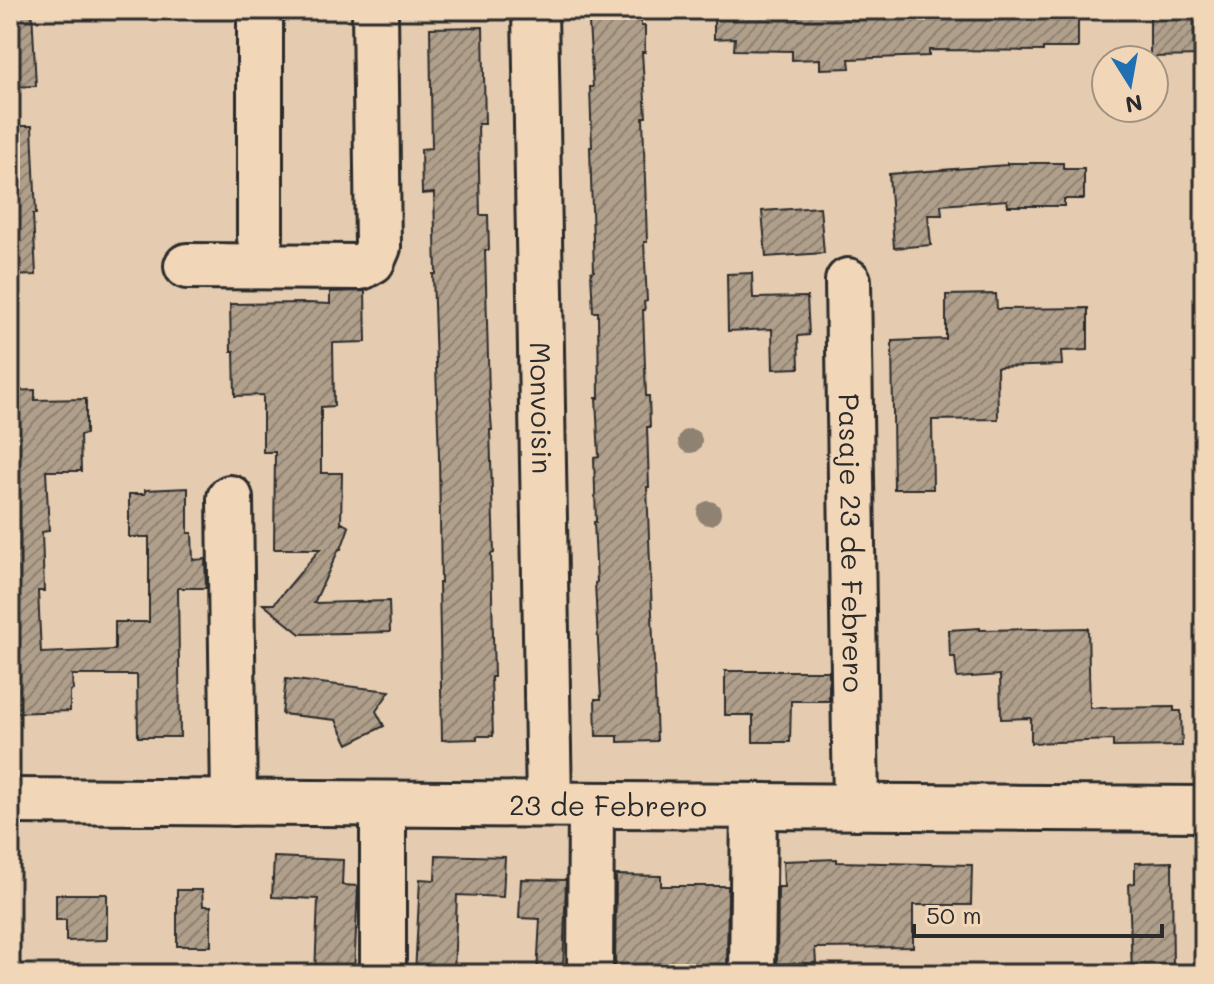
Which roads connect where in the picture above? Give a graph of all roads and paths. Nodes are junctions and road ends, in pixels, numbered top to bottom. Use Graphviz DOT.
graph roads {
  1 [pos="260,10"];
  2 [pos="375,10"];
  3 [pos="535,10"];
  4 [pos="260,238"];
  5 [pos="187,266"];
  6 [pos="848,281"];
  7 [pos="230,498"];
  8 [pos="10,801"];
  9 [pos="234,803"];
  10 [pos="383,804"];
  11 [pos="570,805"];
  12 [pos="754,806"];
  13 [pos="856,807"];
  14 [pos="1204,809"];
  15 [pos="383,974"];
  16 [pos="590,974"];
  17 [pos="752,974"];
  1 -- 4 [label="street"];
  2 -- 5 [label="street"];
  3 -- 11 [label="street, Monvoisin"];
  6 -- 13 [label="street, Pasaje 23 de Febrero"];
  7 -- 9 [label="street"];
  8 -- 9 [label="street, 23 de Febrero"];
  9 -- 10 [label="street, 23 de Febrero"];
  10 -- 11 [label="street, 23 de Febrero"];
  10 -- 15 [label="street"];
  11 -- 12 [label="street, 23 de Febrero"];
  11 -- 16 [label="street"];
  12 -- 13 [label="street, 23 de Febrero"];
  12 -- 17 [label="street"];
  13 -- 14 [label="street, 23 de Febrero"];
}
